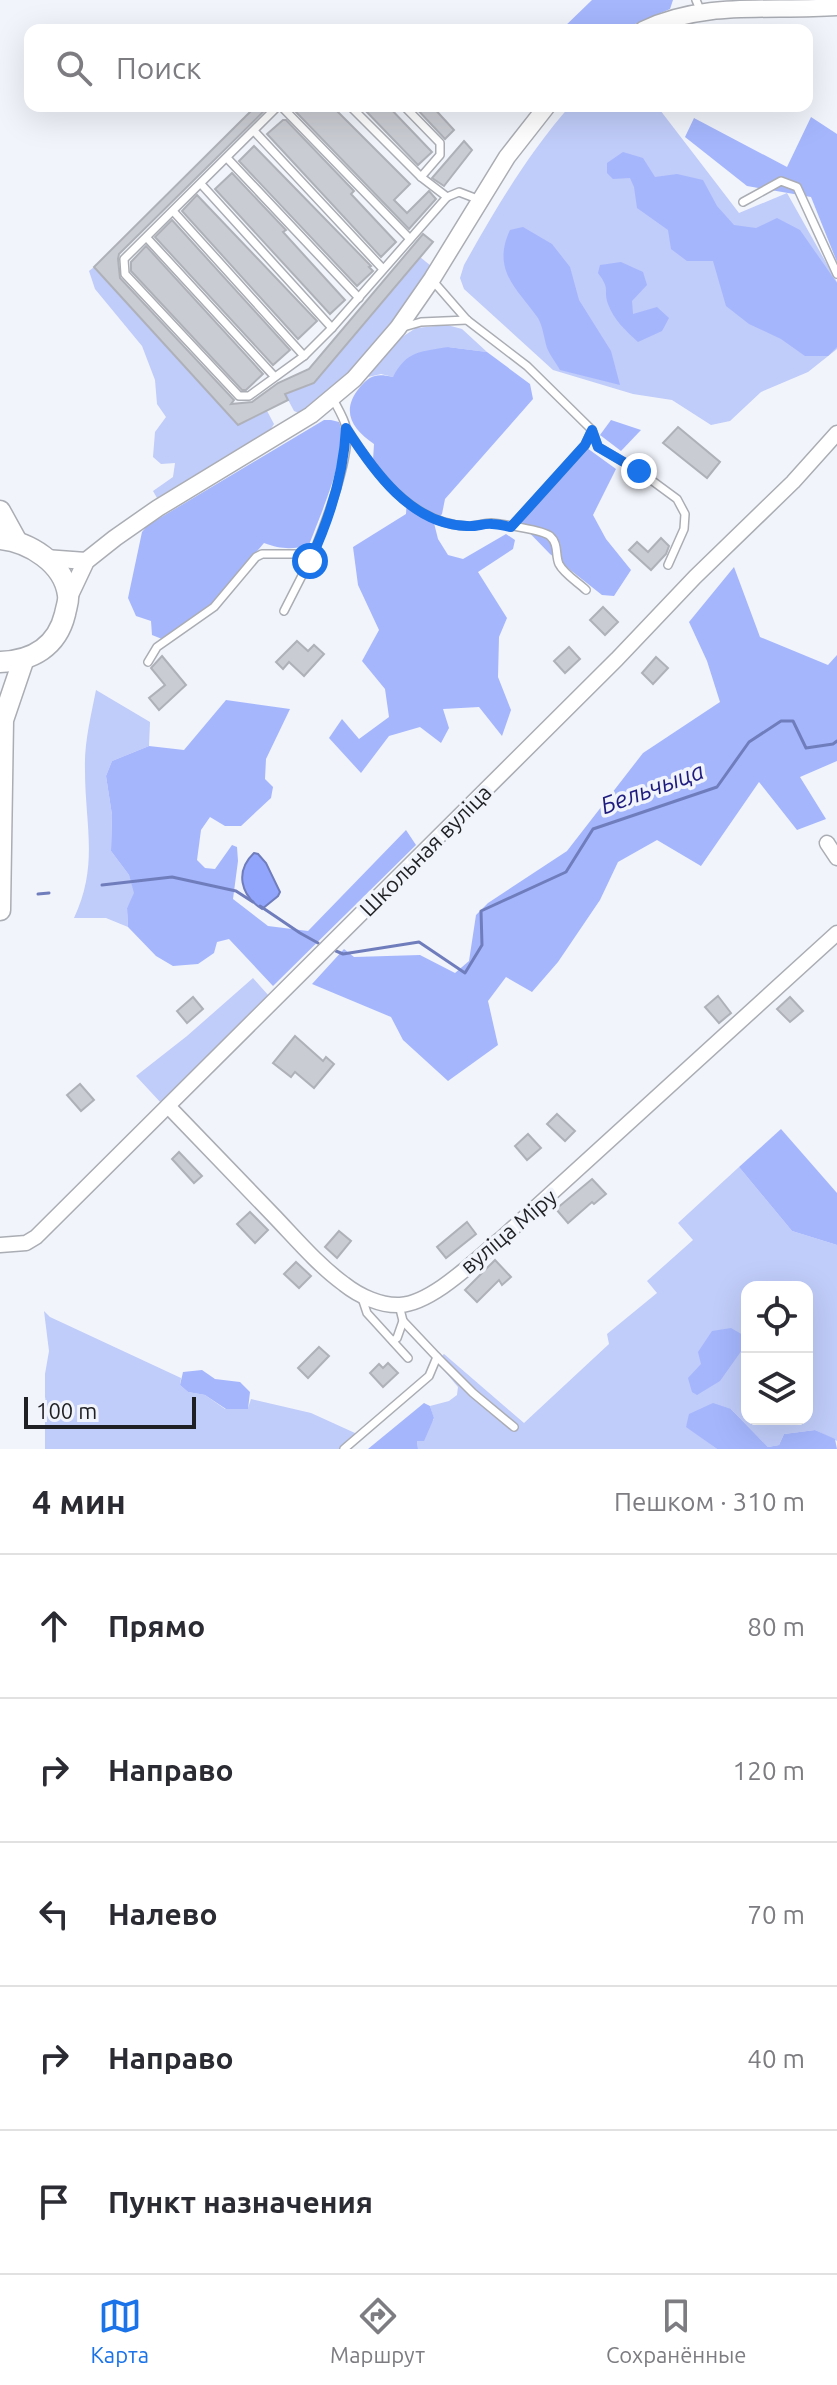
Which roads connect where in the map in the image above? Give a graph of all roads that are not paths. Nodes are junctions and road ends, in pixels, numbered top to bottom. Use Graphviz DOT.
graph roads {
  1 [pos="833,5"];
  2 [pos="699,6"];
  3 [pos="659,24"];
  4 [pos="274,112"];
  5 [pos="286,112"];
  6 [pos="356,112"];
  7 [pos="410,112"];
  8 [pos="542,112"];
  9 [pos="254,131"];
  10 [pos="227,158"];
  11 [pos="421,177"];
  12 [pos="201,184"];
  13 [pos="447,197"];
  14 [pos="480,200"];
  15 [pos="743,202"];
  16 [pos="173,211"];
  17 [pos="147,238"];
  18 [pos="409,238"];
  19 [pos="383,269"];
  20 [pos="837,274"];
  21 [pos="432,279"];
  22 [pos="359,298"];
  23 [pos="467,320"];
  24 [pos="332,328"];
  25 [pos="398,328"];
  26 [pos="304,356"];
  27 [pos="274,376"];
  28 [pos="333,399"];
  29 [pos="346,428"];
  30 [pos="592,430"];
  31 [pos="837,433"];
  32 [pos="0,511"];
  33 [pos="511,527"];
  34 [pos="8,540"];
  35 [pos="313,554"];
  36 [pos="45,558"];
  37 [pos="86,561"];
  38 [pos="668,565"];
  39 [pos="586,590"];
  40 [pos="69,597"];
  41 [pos="284,611"];
  42 [pos="23,661"];
  43 [pos="0,662"];
  44 [pos="148,662"];
  45 [pos="2,716"];
  46 [pos="0,910"];
  47 [pos="837,933"];
  48 [pos="168,1106"];
  49 [pos="0,1245"];
  50 [pos="362,1296"];
  51 [pos="399,1305"];
  52 [pos="403,1321"];
  53 [pos="393,1341"];
  54 [pos="437,1357"];
  55 [pos="408,1358"];
  56 [pos="514,1427"];
  57 [pos="344,1449"];
  1 -- 2 [label="street"];
  2 -- 3 [label="street"];
  4 -- 9 [label="lane"];
  5 -- 18 [label="lane"];
  6 -- 11 [label="lane"];
  7 -- 11 [label="lane"];
  8 -- 14 [label="street"];
  9 -- 10 [label="lane"];
  9 -- 19 [label="lane"];
  10 -- 12 [label="lane"];
  10 -- 22 [label="lane"];
  11 -- 13 [label="lane"];
  12 -- 16 [label="lane"];
  12 -- 24 [label="lane"];
  13 -- 14 [label="lane"];
  13 -- 18 [label="lane"];
  14 -- 21 [label="street"];
  15 -- 20 [label="lane"];
  16 -- 17 [label="lane"];
  16 -- 26 [label="lane"];
  17 -- 27 [label="lane"];
  17 -- 27 [label="lane"];
  18 -- 19 [label="lane"];
  19 -- 22 [label="lane"];
  21 -- 23 [label="lane"];
  21 -- 25 [label="street"];
  22 -- 24 [label="lane"];
  23 -- 25 [label="lane"];
  23 -- 30 [label="lane"];
  24 -- 26 [label="lane"];
  25 -- 28 [label="street"];
  26 -- 27 [label="lane"];
  28 -- 29 [label="lane"];
  28 -- 37 [label="street"];
  29 -- 33 [label="lane"];
  29 -- 35 [label="lane"];
  30 -- 33 [label="lane"];
  30 -- 38 [label="lane"];
  31 -- 48 [label="street, Школьная вуліца"];
  32 -- 34 [label="main road"];
  33 -- 39 [label="lane"];
  34 -- 36 [label="main road"];
  35 -- 41 [label="lane"];
  35 -- 44 [label="lane"];
  36 -- 37 [label="street"];
  36 -- 40 [label="main road"];
  37 -- 40 [label="street"];
  40 -- 42 [label="main road"];
  42 -- 43 [label="main road"];
  42 -- 45 [label="main road"];
  45 -- 46 [label="main road"];
  47 -- 51 [label="street, вуліца Міру"];
  48 -- 49 [label="street, Школьная вуліца"];
  48 -- 50 [label="street"];
  50 -- 51 [label="street"];
  50 -- 53 [label="lane"];
  51 -- 52 [label="lane"];
  52 -- 53 [label="lane"];
  52 -- 54 [label="lane"];
  53 -- 55 [label="lane"];
  54 -- 56 [label="lane"];
  54 -- 57 [label="lane"];
}
